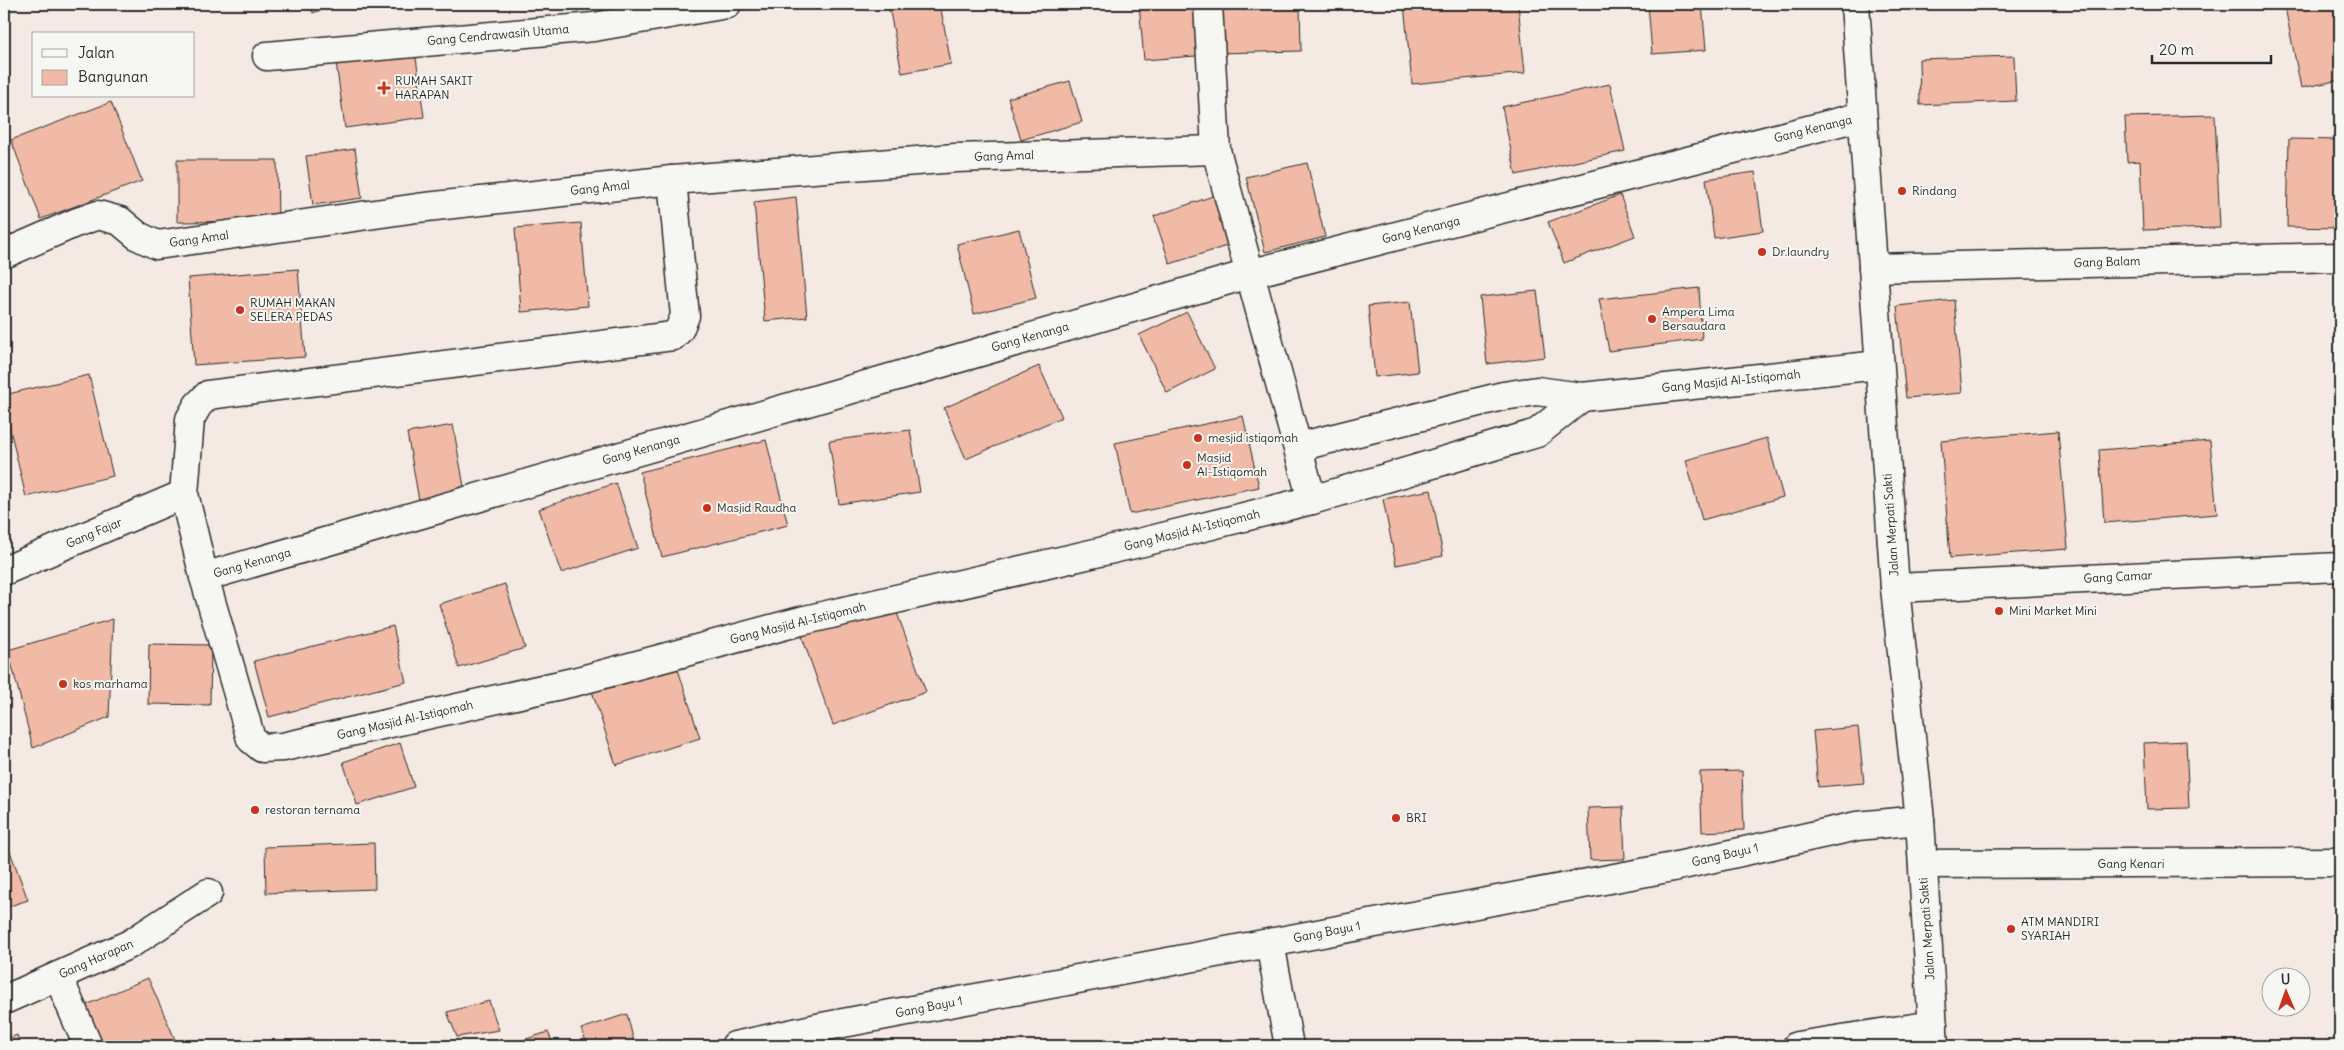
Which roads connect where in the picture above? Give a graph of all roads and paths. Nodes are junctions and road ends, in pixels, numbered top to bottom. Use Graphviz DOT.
graph roads {
  1 [pos="727,4"];
  2 [pos="1208,4"];
  3 [pos="1855,4"];
  4 [pos="267,56"];
  5 [pos="1862,116"];
  6 [pos="1216,150"];
  7 [pos="672,180"];
  8 [pos="4,254"];
  9 [pos="2340,257"];
  10 [pos="1873,268"];
  11 [pos="1249,274"];
  12 [pos="1880,365"];
  13 [pos="1582,397"];
  14 [pos="1298,447"];
  15 [pos="184,494"];
  16 [pos="1312,500"];
  17 [pos="2340,567"];
  18 [pos="4,571"];
  19 [pos="204,577"];
  20 [pos="1895,588"];
  21 [pos="1920,820"];
  22 [pos="2340,862"];
  23 [pos="1923,864"];
  24 [pos="208,893"];
  25 [pos="1270,943"];
  26 [pos="58,976"];
  27 [pos="4,1000"];
  28 [pos="1933,1036"];
  29 [pos="823,1037"];
  30 [pos="88,1046"];
  31 [pos="734,1046"];
  32 [pos="1289,1046"];
  33 [pos="1797,1046"];
  1 -- 4 [label="street, Gang Cendrawasih Utama"];
  2 -- 6 [label="street"];
  3 -- 5 [label="street, Jalan Merpati Sakti"];
  5 -- 10 [label="street, Jalan Merpati Sakti"];
  5 -- 11 [label="street, Gang Kenanga"];
  6 -- 7 [label="street, Gang Amal"];
  6 -- 11 [label="street"];
  7 -- 8 [label="street, Gang Amal"];
  7 -- 15 [label="street, Gang Masjid Al-Istiqomah"];
  9 -- 10 [label="street, Gang Balam"];
  10 -- 12 [label="street, Jalan Merpati Sakti"];
  11 -- 14 [label="street"];
  11 -- 19 [label="street, Gang Kenanga"];
  12 -- 13 [label="street, Gang Masjid Al-Istiqomah"];
  12 -- 20 [label="street, Jalan Merpati Sakti"];
  13 -- 14 [label="street, Gang Masjid Al-Istiqomah"];
  13 -- 16 [label="street, Gang Masjid Al-Istiqomah"];
  14 -- 16 [label="street"];
  15 -- 18 [label="street, Gang Fajar"];
  15 -- 19 [label="street, Gang Masjid Al-Istiqomah"];
  16 -- 19 [label="street, Gang Masjid Al-Istiqomah"];
  17 -- 20 [label="street, Gang Camar"];
  20 -- 21 [label="street, Jalan Merpati Sakti"];
  21 -- 23 [label="street, Jalan Merpati Sakti"];
  21 -- 25 [label="street, Gang Bayu 1"];
  22 -- 23 [label="street, Gang Kenari"];
  23 -- 28 [label="street, Jalan Merpati Sakti"];
  24 -- 26 [label="street, Gang Harapan"];
  25 -- 29 [label="street, Gang Bayu 1"];
  25 -- 32 [label="street"];
  26 -- 27 [label="street, Gang Harapan"];
  26 -- 30 [label="street"];
  28 -- 33 [label="street"];
  29 -- 31 [label="street, Gang Bayu 1"];
}
